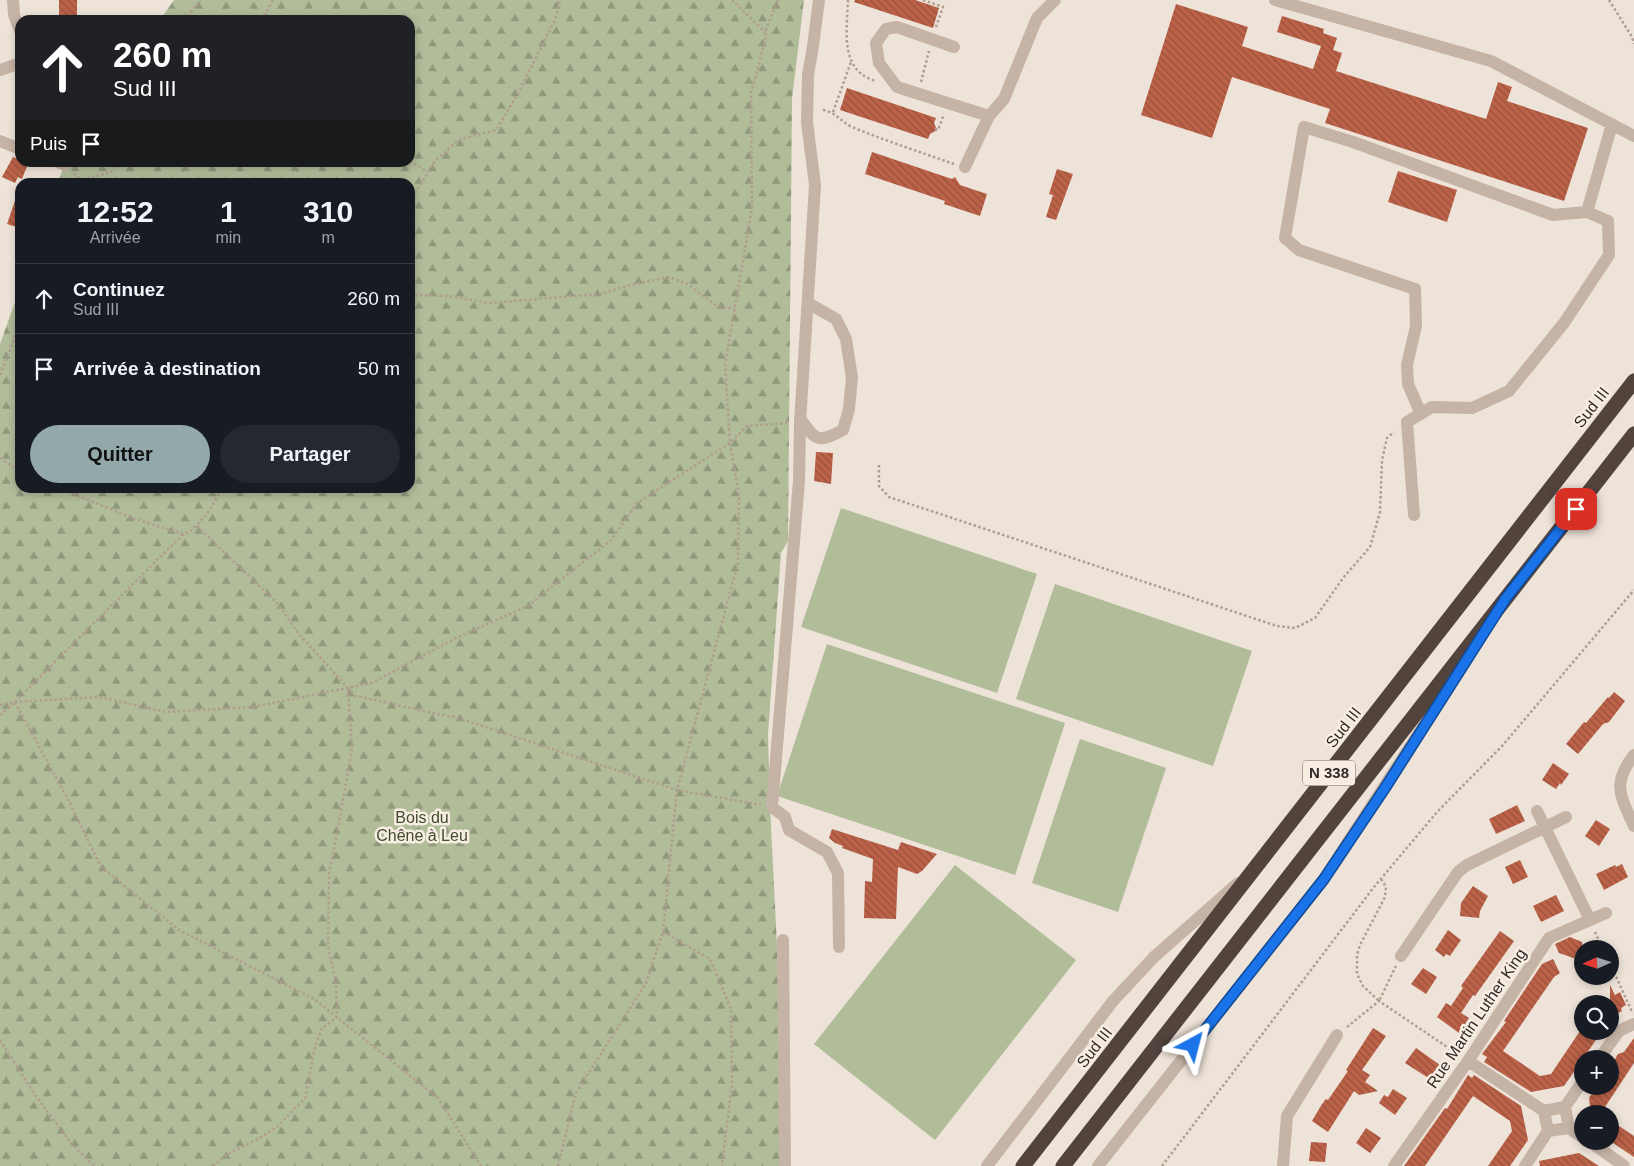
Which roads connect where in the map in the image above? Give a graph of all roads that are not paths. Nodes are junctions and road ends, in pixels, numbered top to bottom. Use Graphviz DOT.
graph roads {
  1 [pos="13,0"];
  2 [pos="819,0"];
  3 [pos="1055,0"];
  4 [pos="1275,0"];
  5 [pos="15,18"];
  6 [pos="954,47"];
  7 [pos="15,65"];
  8 [pos="0,70"];
  9 [pos="989,116"];
  10 [pos="1612,124"];
  11 [pos="1634,136"];
  12 [pos="0,141"];
  13 [pos="15,147"];
  14 [pos="966,167"];
  15 [pos="1587,212"];
  16 [pos="808,303"];
  17 [pos="1634,381"];
  18 [pos="1421,414"];
  19 [pos="800,420"];
  20 [pos="1634,434"];
  21 [pos="1414,515"];
  22 [pos="1506,598"];
  23 [pos="1634,755"];
  24 [pos="1538,811"];
  25 [pos="1566,817"];
  26 [pos="1634,826"];
  27 [pos="1545,827"];
  28 [pos="1257,866"];
  29 [pos="1606,913"];
  30 [pos="1590,920"];
  31 [pos="783,940"];
  32 [pos="839,948"];
  33 [pos="1400,956"];
  34 [pos="1634,1024"];
  35 [pos="1337,1036"];
  36 [pos="1605,1050"];
  37 [pos="1468,1062"];
  38 [pos="1574,1094"];
  39 [pos="1566,1107"];
  40 [pos="1544,1111"];
  41 [pos="1569,1128"];
  42 [pos="1548,1131"];
  43 [pos="1574,1131"];
  44 [pos="1602,1150"];
  45 [pos="785,1166"];
  46 [pos="987,1166"];
  47 [pos="1024,1166"];
  48 [pos="1063,1166"];
  49 [pos="1098,1166"];
  50 [pos="1283,1166"];
  51 [pos="1394,1166"];
  52 [pos="1525,1166"];
  53 [pos="1624,1166"];
  1 -- 5 [label="street"];
  2 -- 16 [label="street"];
  3 -- 9 [label="street"];
  4 -- 10 [label="street"];
  6 -- 9 [label="street"];
  7 -- 8 [label="street"];
  9 -- 14 [label="street"];
  10 -- 11 [label="street"];
  10 -- 15 [label="street"];
  12 -- 13 [label="street"];
  15 -- 18 [label="street"];
  15 -- 18 [label="street"];
  16 -- 19 [label="street"];
  16 -- 19 [label="street"];
  17 -- 28 [label="highway, Sud III / N 338"];
  18 -- 21 [label="street"];
  19 -- 32 [label="street"];
  20 -- 22 [label="highway, N 338"];
  22 -- 48 [label="highway, N 338"];
  22 -- 49 [label="street"];
  23 -- 26 [label="street"];
  24 -- 27 [label="street"];
  25 -- 27 [label="street"];
  27 -- 30 [label="street"];
  27 -- 33 [label="street"];
  28 -- 46 [label="street"];
  28 -- 47 [label="highway, Sud III / N 338"];
  29 -- 30 [label="street, Rue Martin Luther King"];
  30 -- 37 [label="street, Rue Martin Luther King"];
  31 -- 45 [label="street"];
  34 -- 36 [label="street"];
  35 -- 50 [label="street"];
  37 -- 40 [label="street"];
  37 -- 51 [label="street, Rue Martin Luther King"];
  38 -- 39 [label="street"];
  39 -- 40 [label="street"];
  39 -- 41 [label="street"];
  40 -- 42 [label="street"];
  41 -- 42 [label="street"];
  41 -- 43 [label="street"];
  42 -- 52 [label="street"];
  44 -- 53 [label="street"];
}
